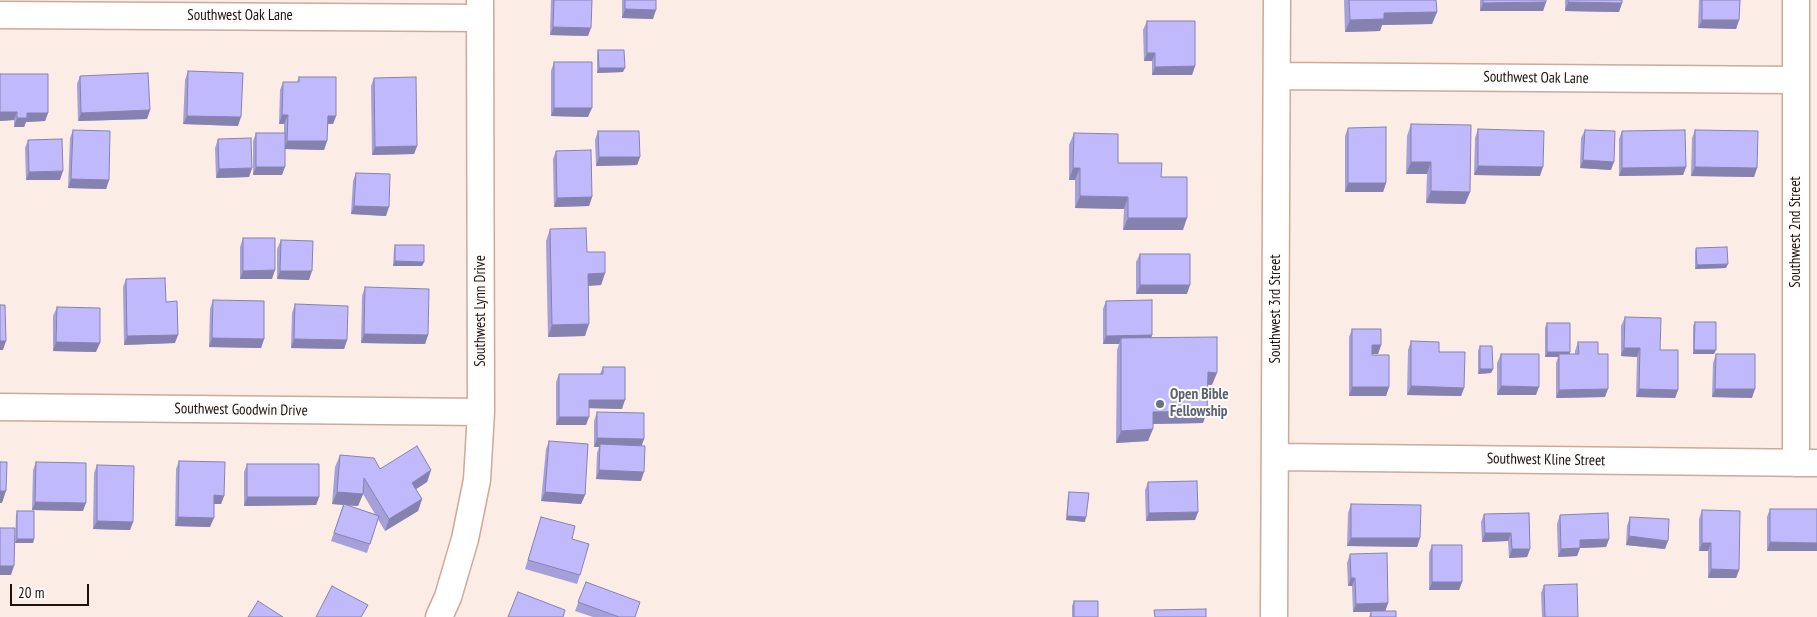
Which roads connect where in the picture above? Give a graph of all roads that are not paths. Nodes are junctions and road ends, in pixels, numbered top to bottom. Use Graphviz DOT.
graph roads {
  1 [pos="1277,0"];
  2 [pos="1796,0"];
  3 [pos="480,9"];
  4 [pos="0,15"];
  5 [pos="1276,76"];
  6 [pos="1796,80"];
  7 [pos="0,407"];
  8 [pos="481,412"];
  9 [pos="1275,457"];
  10 [pos="1807,463"];
  11 [pos="439,617"];
  12 [pos="1274,617"];
  1 -- 5 [label="street, Southwest 3rd Street"];
  2 -- 6 [label="street, Southwest 2nd Street"];
  3 -- 4 [label="street, Southwest Oak Lane"];
  3 -- 8 [label="street, Southwest Lynn Drive"];
  5 -- 6 [label="street, Southwest Oak Lane"];
  5 -- 9 [label="street, Southwest 3rd Street"];
  6 -- 10 [label="street, Southwest 2nd Street"];
  7 -- 8 [label="street, Southwest Goodwin Drive"];
  8 -- 11 [label="street, Southwest Lynn Drive"];
  9 -- 10 [label="street, Southwest Kline Street"];
  9 -- 12 [label="street, Southwest 3rd Street"];
}
